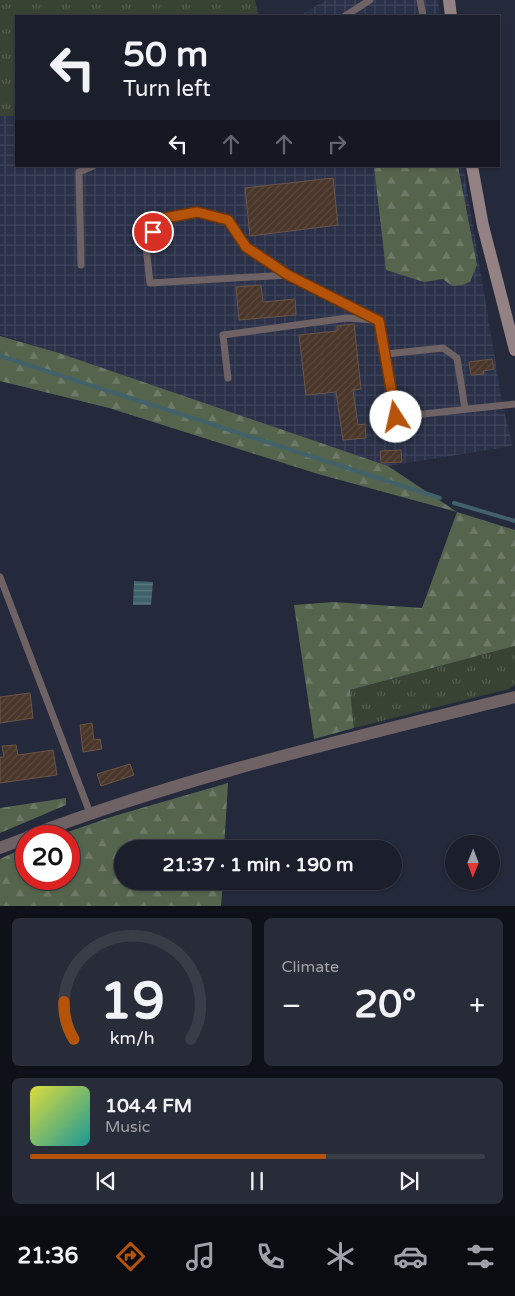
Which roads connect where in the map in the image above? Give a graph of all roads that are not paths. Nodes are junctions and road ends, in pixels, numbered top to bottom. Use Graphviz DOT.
graph roads {
  1 [pos="370,0"];
  2 [pos="420,0"];
  3 [pos="449,0"];
  4 [pos="347,15"];
  5 [pos="423,15"];
  6 [pos="452,15"];
  7 [pos="91,167"];
  8 [pos="472,167"];
  9 [pos="81,265"];
  10 [pos="288,275"];
  11 [pos="379,321"];
  12 [pos="515,350"];
  13 [pos="386,354"];
  14 [pos="228,378"];
  15 [pos="515,404"];
  16 [pos="465,409"];
  17 [pos="0,576"];
  18 [pos="515,697"];
  19 [pos="90,813"];
  20 [pos="59,825"];
  21 [pos="15,842"];
  22 [pos="0,848"];
  1 -- 4 [label="lane"];
  2 -- 5 [label="lane"];
  3 -- 6 [label="street"];
  7 -- 9 [label="lane"];
  8 -- 12 [label="street"];
  10 -- 10 [label="lane"];
  10 -- 11 [label="lane"];
  11 -- 13 [label="lane"];
  11 -- 14 [label="lane"];
  13 -- 16 [label="lane"];
  13 -- 16 [label="lane"];
  15 -- 16 [label="lane"];
  17 -- 19 [label="lane"];
  18 -- 19 [label="street"];
  19 -- 20 [label="street"];
  21 -- 22 [label="street"];
}
